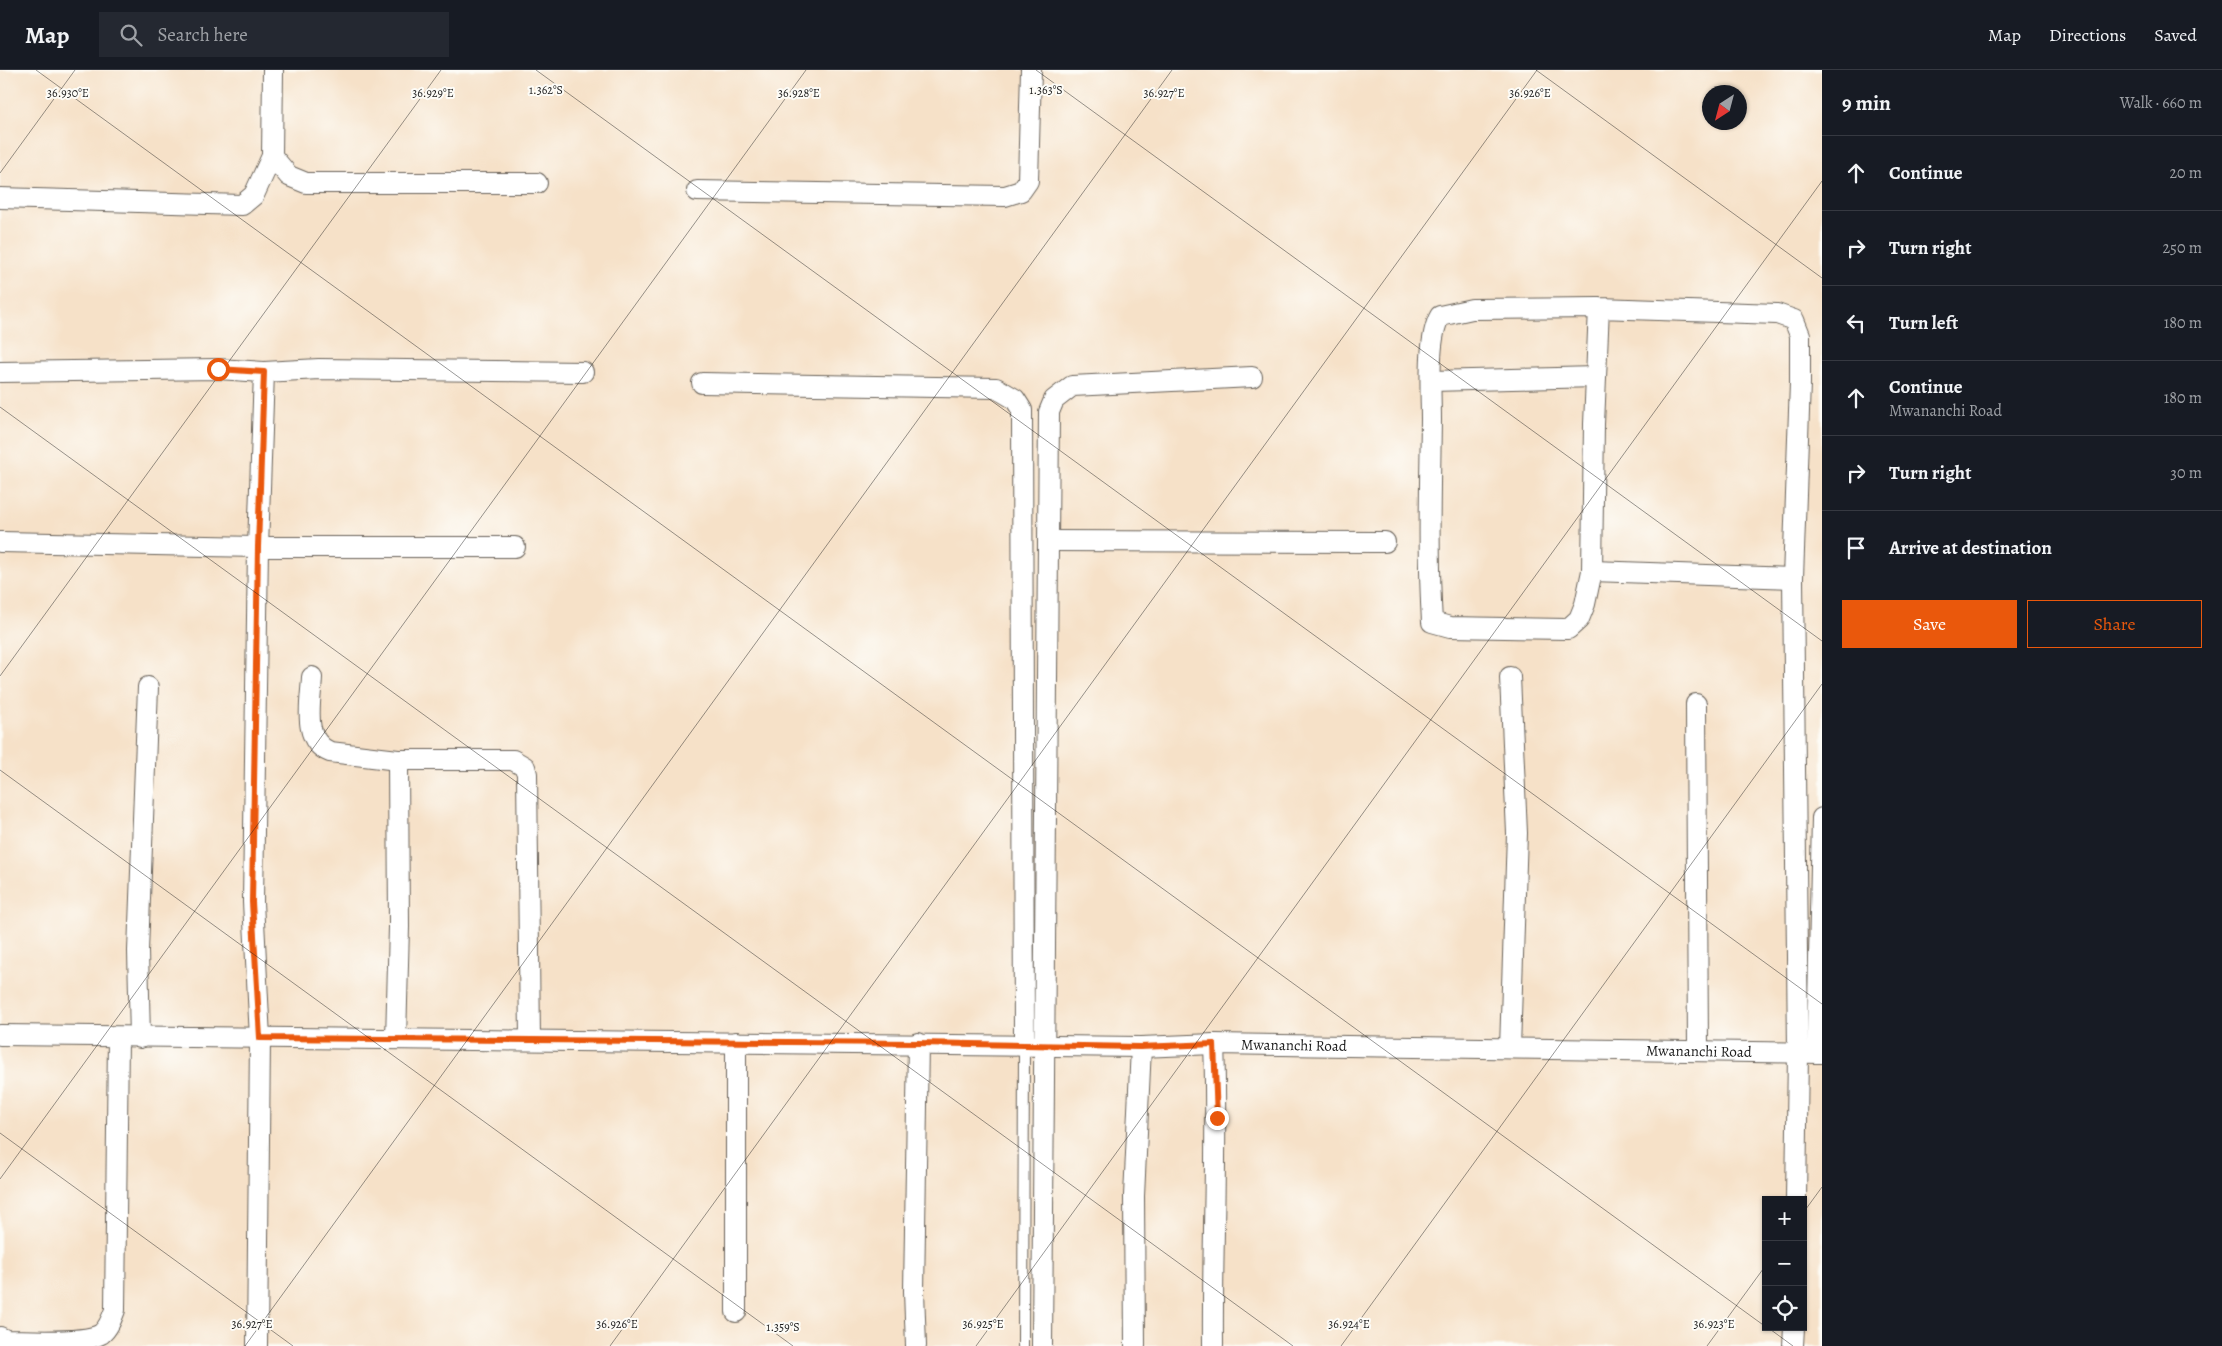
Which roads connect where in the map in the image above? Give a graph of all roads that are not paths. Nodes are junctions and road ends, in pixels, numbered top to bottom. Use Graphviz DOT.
graph roads {
  1 [pos="273,70"];
  2 [pos="1031,70"];
  3 [pos="272,156"];
  4 [pos="537,183"];
  5 [pos="697,191"];
  6 [pos="0,198"];
  7 [pos="1599,308"];
  8 [pos="0,372"];
  9 [pos="264,372"];
  10 [pos="583,372"];
  11 [pos="1252,377"];
  12 [pos="1596,377"];
  13 [pos="1431,381"];
  14 [pos="702,383"];
  15 [pos="1048,541"];
  16 [pos="0,542"];
  17 [pos="1385,542"];
  18 [pos="258,547"];
  19 [pos="515,547"];
  20 [pos="1592,571"];
  21 [pos="1793,578"];
  22 [pos="312,677"];
  23 [pos="1510,677"];
  24 [pos="148,686"];
  25 [pos="1696,704"];
  26 [pos="398,760"];
  27 [pos="1822,818"];
  28 [pos="0,1035"];
  29 [pos="118,1037"];
  30 [pos="140,1038"];
  31 [pos="260,1038"];
  32 [pos="396,1039"];
  33 [pos="530,1040"];
  34 [pos="736,1042"];
  35 [pos="918,1043"];
  36 [pos="1024,1044"];
  37 [pos="1045,1044"];
  38 [pos="1214,1044"];
  39 [pos="1140,1047"];
  40 [pos="1510,1048"];
  41 [pos="1698,1051"];
  42 [pos="1812,1052"];
  43 [pos="1796,1196"];
  44 [pos="736,1312"];
  45 [pos="1794,1331"];
  46 [pos="0,1338"];
  47 [pos="257,1346"];
  48 [pos="916,1346"];
  49 [pos="1022,1346"];
  50 [pos="1042,1346"];
  51 [pos="1135,1346"];
  52 [pos="1213,1346"];
  53 [pos="1793,1346"];
  1 -- 3 [label="street"];
  2 -- 5 [label="street"];
  3 -- 4 [label="street"];
  3 -- 6 [label="street"];
  7 -- 12 [label="street"];
  7 -- 13 [label="street"];
  7 -- 21 [label="street"];
  8 -- 9 [label="street"];
  9 -- 10 [label="street"];
  9 -- 18 [label="street"];
  11 -- 15 [label="street"];
  12 -- 13 [label="street"];
  12 -- 20 [label="street"];
  13 -- 20 [label="street"];
  14 -- 36 [label="street"];
  15 -- 17 [label="street"];
  15 -- 37 [label="street"];
  16 -- 18 [label="street"];
  18 -- 19 [label="street"];
  18 -- 31 [label="street"];
  20 -- 21 [label="street"];
  21 -- 42 [label="street"];
  22 -- 26 [label="street"];
  23 -- 40 [label="street"];
  24 -- 30 [label="street"];
  25 -- 41 [label="street"];
  26 -- 32 [label="street"];
  26 -- 33 [label="street"];
  27 -- 42 [label="street"];
  28 -- 29 [label="street, Mwananchi Road"];
  29 -- 30 [label="street, Mwananchi Road"];
  29 -- 46 [label="street"];
  30 -- 31 [label="street, Mwananchi Road"];
  31 -- 32 [label="street, Mwananchi Road"];
  31 -- 47 [label="street"];
  32 -- 33 [label="street, Mwananchi Road"];
  33 -- 34 [label="street, Mwananchi Road"];
  34 -- 35 [label="street, Mwananchi Road"];
  34 -- 44 [label="street"];
  35 -- 36 [label="street, Mwananchi Road"];
  35 -- 48 [label="street"];
  36 -- 37 [label="street, Mwananchi Road"];
  36 -- 49 [label="lane"];
  37 -- 39 [label="street, Mwananchi Road"];
  37 -- 50 [label="street"];
  38 -- 39 [label="street, Mwananchi Road"];
  38 -- 40 [label="street, Mwananchi Road"];
  38 -- 52 [label="street"];
  39 -- 51 [label="street"];
  40 -- 41 [label="street, Mwananchi Road"];
  41 -- 42 [label="street, Mwananchi Road"];
  42 -- 43 [label="street"];
  45 -- 53 [label="street"];
}
